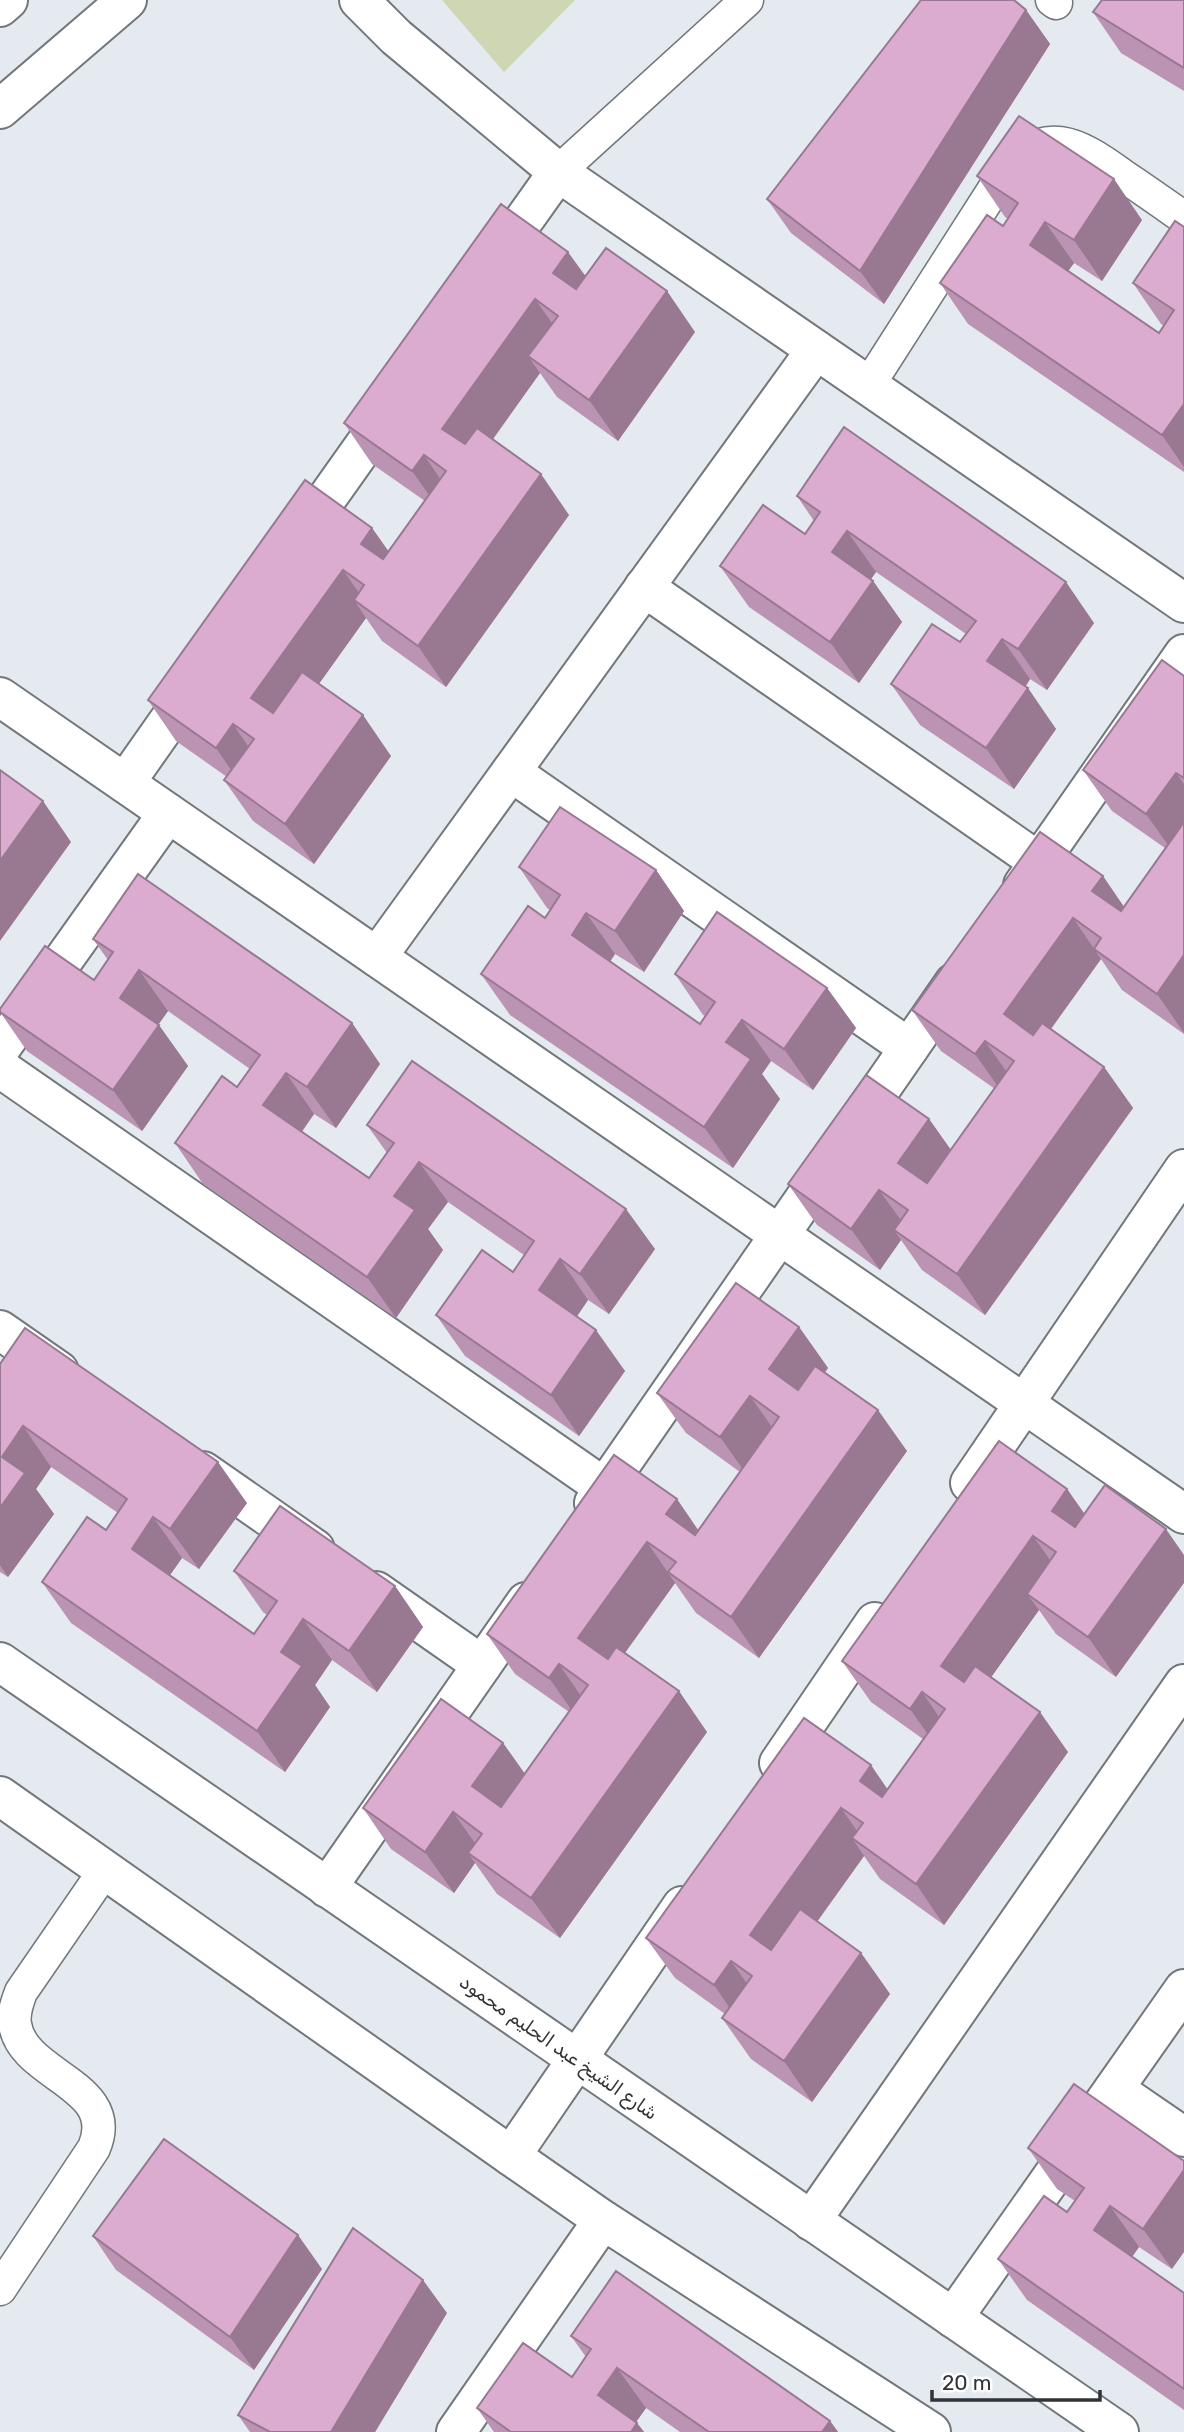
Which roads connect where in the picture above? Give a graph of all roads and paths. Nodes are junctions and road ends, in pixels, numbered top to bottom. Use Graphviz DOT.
graph roads {
  1 [pos="8,0"];
  2 [pos="127,0"];
  3 [pos="359,0"];
  4 [pos="747,0"];
  5 [pos="0,6"];
  6 [pos="0,109"];
  7 [pos="558,172"];
  8 [pos="1184,218"];
  9 [pos="477,286"];
  10 [pos="816,350"];
  11 [pos="413,376"];
  12 [pos="868,386"];
  13 [pos="277,568"];
  14 [pos="644,587"];
  15 [pos="1184,603"];
  16 [pos="1184,654"];
  17 [pos="213,659"];
  18 [pos="0,697"];
  19 [pos="511,772"];
  20 [pos="125,783"];
  21 [pos="168,813"];
  22 [pos="1039,862"];
  23 [pos="1001,917"];
  24 [pos="377,957"];
  25 [pos="970,960"];
  26 [pos="909,1048"];
  27 [pos="0,1049"];
  28 [pos="0,1068"];
  29 [pos="1184,1170"];
  30 [pos="780,1235"];
  31 [pos="0,1330"];
  32 [pos="92,1394"];
  33 [pos="1024,1404"];
  34 [pos="172,1450"];
  35 [pos="605,1488"];
  36 [pos="954,1507"];
  37 [pos="1184,1514"];
  38 [pos="574,1532"];
  39 [pos="543,1576"];
  40 [pos="891,1600"];
  41 [pos="0,1662"];
  42 [pos="482,1665"];
  43 [pos="1184,1684"];
  44 [pos="757,1795"];
  45 [pos="0,1796"];
  46 [pos="105,1870"];
  47 [pos="702,1875"];
  48 [pos="327,1888"];
  49 [pos="1184,1989"];
  50 [pos="576,2060"];
  51 [pos="1114,2089"];
  52 [pos="1184,2137"];
  53 [pos="511,2157"];
  54 [pos="603,2220"];
  55 [pos="811,2221"];
  56 [pos="0,2289"];
  57 [pos="953,2318"];
  58 [pos="456,2432"];
  59 [pos="932,2432"];
  60 [pos="1119,2432"];
  1 -- 5 [label="street"];
  2 -- 6 [label="street"];
  3 -- 7 [label="street"];
  4 -- 7 [label="lane"];
  7 -- 9 [label="street"];
  7 -- 10 [label="street"];
  8 -- 12 [label="lane"];
  10 -- 12 [label="street"];
  10 -- 14 [label="street"];
  11 -- 13 [label="street"];
  12 -- 15 [label="street"];
  14 -- 19 [label="street"];
  14 -- 22 [label="street"];
  16 -- 22 [label="street"];
  17 -- 20 [label="street"];
  18 -- 20 [label="street"];
  19 -- 24 [label="street"];
  19 -- 26 [label="street"];
  20 -- 21 [label="street"];
  21 -- 24 [label="street"];
  21 -- 27 [label="street"];
  22 -- 23 [label="street"];
  24 -- 30 [label="street"];
  25 -- 26 [label="street"];
  26 -- 30 [label="street"];
  28 -- 35 [label="street"];
  29 -- 33 [label="street"];
  30 -- 33 [label="street"];
  30 -- 35 [label="street"];
  31 -- 32 [label="street"];
  33 -- 36 [label="street"];
  33 -- 37 [label="street"];
  34 -- 42 [label="street"];
  35 -- 38 [label="street"];
  39 -- 42 [label="street"];
  40 -- 44 [label="street"];
  41 -- 48 [label="street, شارع الشيخ عبد الحليم محمود"];
  42 -- 48 [label="street"];
  43 -- 55 [label="street"];
  45 -- 46 [label="street"];
  46 -- 53 [label="street"];
  46 -- 56 [label="lane"];
  47 -- 50 [label="street"];
  48 -- 50 [label="street, شارع الشيخ عبد الحليم محمود"];
  49 -- 51 [label="street"];
  50 -- 53 [label="street"];
  50 -- 55 [label="street, شارع الشيخ عبد الحليم محمود"];
  51 -- 52 [label="street"];
  51 -- 57 [label="street"];
  53 -- 54 [label="street"];
  54 -- 58 [label="street"];
  54 -- 59 [label="street"];
  55 -- 57 [label="street, شارع الشيخ عبد الحليم محمود"];
  57 -- 60 [label="street, شارع الشيخ عبد الحليم محمود"];
}
